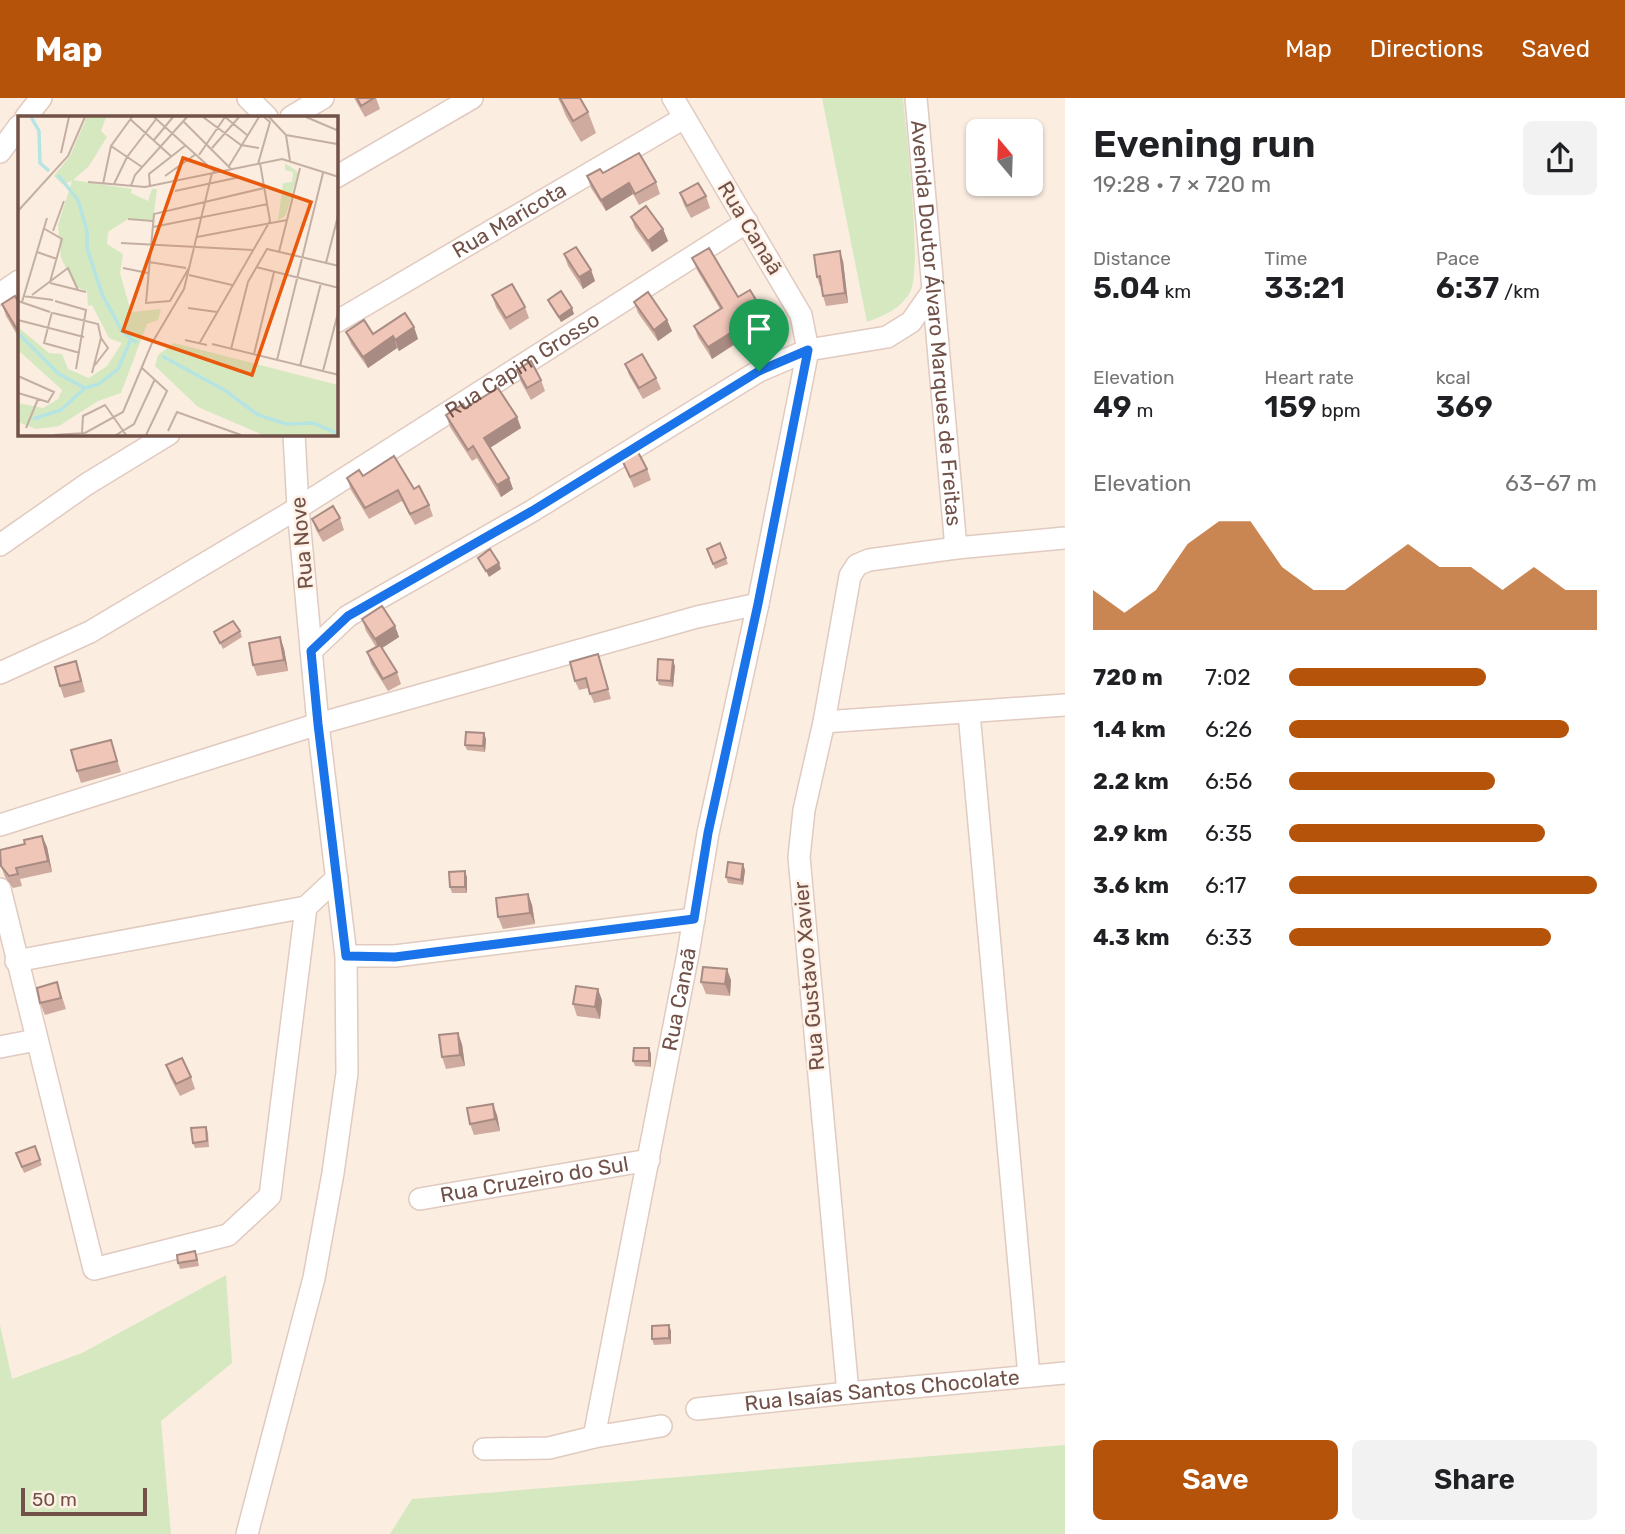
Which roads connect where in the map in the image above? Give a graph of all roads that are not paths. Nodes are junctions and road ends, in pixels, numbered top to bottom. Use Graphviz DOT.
graph roads {
  1 [pos="41,98"];
  2 [pos="248,98"];
  3 [pos="323,98"];
  4 [pos="472,98"];
  5 [pos="673,98"];
  6 [pos="916,98"];
  7 [pos="27,116"];
  8 [pos="266,116"];
  9 [pos="293,116"];
  10 [pos="684,118"];
  11 [pos="18,128"];
  12 [pos="8,151"];
  13 [pos="338,176"];
  14 [pos="747,222"];
  15 [pos="18,282"];
  16 [pos="932,292"];
  17 [pos="0,294"];
  18 [pos="338,321"];
  19 [pos="808,350"];
  20 [pos="166,436"];
  21 [pos="294,436"];
  22 [pos="298,508"];
  23 [pos="1065,538"];
  24 [pos="0,545"];
  25 [pos="956,548"];
  26 [pos="758,604"];
  27 [pos="311,651"];
  28 [pos="0,673"];
  29 [pos="1065,705"];
  30 [pos="969,713"];
  31 [pos="824,722"];
  32 [pos="318,724"];
  33 [pos="0,825"];
  34 [pos="337,878"];
  35 [pos="0,889"];
  36 [pos="306,907"];
  37 [pos="694,919"];
  38 [pos="346,956"];
  39 [pos="16,961"];
  40 [pos="36,1040"];
  41 [pos="0,1048"];
  42 [pos="649,1160"];
  43 [pos="420,1199"];
  44 [pos="1065,1373"];
  45 [pos="1029,1377"];
  46 [pos="848,1393"];
  47 [pos="697,1409"];
  48 [pos="661,1426"];
  49 [pos="594,1437"];
  50 [pos="484,1449"];
  51 [pos="247,1534"];
  1 -- 7 [label="street"];
  2 -- 8 [label="street"];
  3 -- 9 [label="street"];
  4 -- 13 [label="street"];
  5 -- 10 [label="street, Rua Canaã"];
  6 -- 16 [label="street, Avenida Doutor Álvaro Marques de Freitas"];
  10 -- 14 [label="street, Rua Canaã"];
  10 -- 18 [label="street, Rua Maricota"];
  11 -- 12 [label="street"];
  14 -- 19 [label="street, Rua Canaã"];
  14 -- 22 [label="street, Rua Capim Grosso"];
  15 -- 17 [label="street"];
  16 -- 19 [label="street"];
  16 -- 25 [label="street, Avenida Doutor Álvaro Marques de Freitas"];
  19 -- 26 [label="street, Rua Canaã"];
  19 -- 27 [label="street"];
  20 -- 24 [label="street"];
  21 -- 22 [label="street, Rua Nove"];
  22 -- 27 [label="street, Rua Nove"];
  22 -- 28 [label="street, Rua Capim Grosso"];
  23 -- 25 [label="street"];
  25 -- 31 [label="street, Rua Gustavo Xavier"];
  26 -- 32 [label="street"];
  26 -- 37 [label="street, Rua Canaã"];
  27 -- 32 [label="street, Rua Nove"];
  29 -- 30 [label="street"];
  30 -- 31 [label="street"];
  30 -- 45 [label="street"];
  31 -- 46 [label="street, Rua Gustavo Xavier"];
  32 -- 33 [label="street"];
  32 -- 34 [label="street, Rua Nove"];
  34 -- 36 [label="street"];
  34 -- 38 [label="street, Rua Nove"];
  35 -- 39 [label="street"];
  36 -- 39 [label="street"];
  36 -- 40 [label="street"];
  37 -- 38 [label="street"];
  37 -- 42 [label="street, Rua Canaã"];
  38 -- 51 [label="street, Rua Nove"];
  39 -- 40 [label="street"];
  40 -- 41 [label="street"];
  42 -- 43 [label="street, Rua Cruzeiro do Sul"];
  42 -- 49 [label="street, Rua Canaã"];
  44 -- 45 [label="street, Rua Isaías Santos Chocolate"];
  45 -- 46 [label="street, Rua Isaías Santos Chocolate"];
  46 -- 47 [label="street, Rua Isaías Santos Chocolate"];
  48 -- 49 [label="street"];
  49 -- 50 [label="street"];
}
